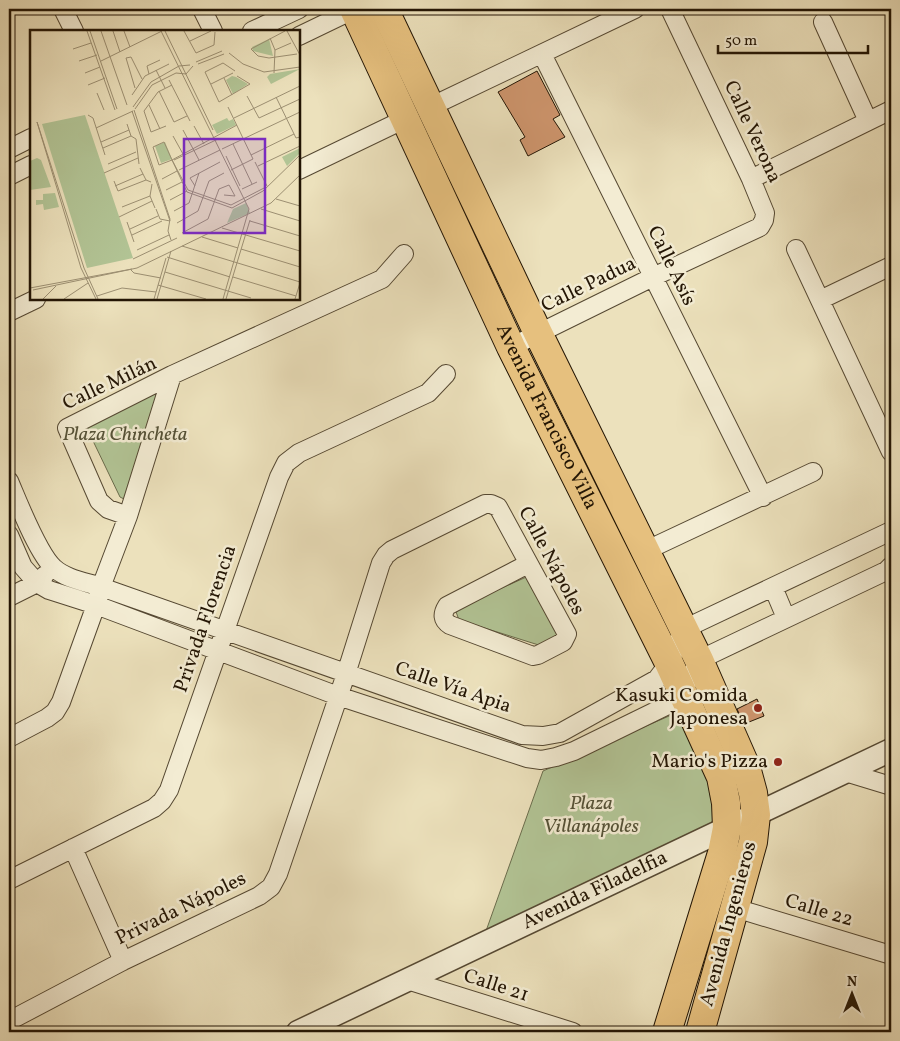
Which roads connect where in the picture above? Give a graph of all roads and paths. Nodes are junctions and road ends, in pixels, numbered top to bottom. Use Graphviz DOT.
graph roads {
  1 [pos="63,9"];
  2 [pos="202,9"];
  3 [pos="299,9"];
  4 [pos="354,9"];
  5 [pos="384,9"];
  6 [pos="634,9"];
  7 [pos="670,9"];
  8 [pos="823,22"];
  9 [pos="74,30"];
  10 [pos="212,30"];
  11 [pos="254,30"];
  12 [pos="300,36"];
  13 [pos="542,54"];
  14 [pos="430,106"];
  15 [pos="891,110"];
  16 [pos="405,118"];
  17 [pos="868,121"];
  18 [pos="30,138"];
  19 [pos="9,149"];
  20 [pos="30,166"];
  21 [pos="300,170"];
  22 [pos="9,176"];
  23 [pos="751,179"];
  24 [pos="764,220"];
  25 [pos="796,250"];
  26 [pos="404,254"];
  27 [pos="891,266"];
  28 [pos="653,277"];
  29 [pos="34,300"];
  30 [pos="820,300"];
  31 [pos="9,312"];
  32 [pos="538,333"];
  33 [pos="511,347"];
  34 [pos="446,374"];
  35 [pos="172,375"];
  36 [pos="891,452"];
  37 [pos="814,472"];
  38 [pos="9,481"];
  39 [pos="762,497"];
  40 [pos="128,516"];
  41 [pos="891,531"];
  42 [pos="9,535"];
  43 [pos="645,551"];
  44 [pos="528,564"];
  45 [pos="891,566"];
  46 [pos="53,568"];
  47 [pos="37,583"];
  48 [pos="101,586"];
  49 [pos="773,586"];
  50 [pos="9,597"];
  51 [pos="96,605"];
  52 [pos="786,618"];
  53 [pos="224,629"];
  54 [pos="684,629"];
  55 [pos="217,650"];
  56 [pos="699,660"];
  57 [pos="669,663"];
  58 [pos="346,674"];
  59 [pos="683,692"];
  60 [pos="338,696"];
  61 [pos="9,738"];
  62 [pos="891,750"];
  63 [pos="844,772"];
  64 [pos="891,786"];
  65 [pos="756,815"];
  66 [pos="727,828"];
  67 [pos="73,848"];
  68 [pos="9,880"];
  69 [pos="734,908"];
  70 [pos="891,955"];
  71 [pos="123,961"];
  72 [pos="407,980"];
  73 [pos="9,1020"];
  74 [pos="298,1032"];
  75 [pos="573,1032"];
  76 [pos="667,1032"];
  77 [pos="700,1032"];
  1 -- 9 [label="street"];
  2 -- 10 [label="street"];
  3 -- 11 [label="street"];
  4 -- 12 [label="street"];
  4 -- 16 [label="main road, Avenida Francisco Villa"];
  5 -- 14 [label="main road, Avenida Francisco Villa"];
  6 -- 13 [label="street"];
  7 -- 23 [label="street, Calle Verona"];
  8 -- 17 [label="street"];
  13 -- 14 [label="street"];
  13 -- 28 [label="street, Calle Asís"];
  14 -- 32 [label="main road, Avenida Francisco Villa"];
  15 -- 17 [label="street"];
  16 -- 21 [label="street"];
  16 -- 33 [label="main road, Avenida Francisco Villa"];
  17 -- 23 [label="street"];
  18 -- 19 [label="street"];
  20 -- 22 [label="street"];
  23 -- 24 [label="street, Calle Verona"];
  24 -- 28 [label="street, Calle Padua"];
  25 -- 30 [label="street"];
  26 -- 35 [label="street"];
  27 -- 30 [label="street"];
  28 -- 32 [label="street, Calle Padua"];
  28 -- 39 [label="street, Calle Asís"];
  29 -- 31 [label="street"];
  30 -- 36 [label="street"];
  32 -- 33 [label="street, Calle Padua"];
  32 -- 43 [label="main road, Avenida Francisco Villa"];
  33 -- 57 [label="main road, Avenida Francisco Villa"];
  34 -- 53 [label="street, Privada Florencia"];
  35 -- 40 [label="street, Calle Milán"];
  35 -- 40 [label="street, Calle Milán"];
  37 -- 39 [label="street"];
  38 -- 46 [label="street"];
  39 -- 43 [label="street"];
  40 -- 48 [label="street, Calle Milán"];
  41 -- 49 [label="street"];
  42 -- 47 [label="street"];
  43 -- 54 [label="main road, Avenida Francisco Villa"];
  44 -- 44 [label="street, Calle Nápoles"];
  44 -- 58 [label="street, Calle Nápoles"];
  45 -- 52 [label="street"];
  46 -- 47 [label="street"];
  46 -- 48 [label="street, Calle Vía Apia"];
  47 -- 50 [label="street"];
  47 -- 51 [label="street"];
  48 -- 51 [label="street, Calle Milán"];
  48 -- 53 [label="street, Calle Vía Apia"];
  49 -- 52 [label="street"];
  49 -- 54 [label="street"];
  51 -- 55 [label="street"];
  51 -- 61 [label="street, Calle Milán"];
  52 -- 56 [label="street"];
  53 -- 55 [label="street, Privada Florencia"];
  53 -- 58 [label="street, Calle Vía Apia"];
  54 -- 56 [label="main road, Avenida Francisco Villa"];
  54 -- 57 [label="street, Calle Vía Apia"];
  55 -- 60 [label="street"];
  55 -- 67 [label="street, Privada Florencia"];
  56 -- 59 [label="street"];
  56 -- 65 [label="main road, Avenida Francisco Villa"];
  57 -- 58 [label="street, Calle Vía Apia"];
  57 -- 59 [label="main road, Avenida Francisco Villa"];
  58 -- 60 [label="street, Calle Nápoles"];
  59 -- 60 [label="street"];
  59 -- 66 [label="main road, Avenida Francisco Villa"];
  60 -- 71 [label="street, Privada Nápoles"];
  62 -- 63 [label="street, Avenida Filadelfia"];
  63 -- 64 [label="street"];
  63 -- 65 [label="street, Avenida Filadelfia"];
  65 -- 66 [label="street, Avenida Filadelfia"];
  65 -- 69 [label="main road, Avenida Ingenieros"];
  66 -- 72 [label="street, Avenida Filadelfia"];
  66 -- 76 [label="main road, Avenida Ingenieros"];
  67 -- 68 [label="street, Privada Florencia"];
  67 -- 71 [label="street"];
  69 -- 70 [label="street, Calle 22"];
  69 -- 77 [label="main road, Avenida Ingenieros"];
  71 -- 73 [label="street, Privada Nápoles"];
  72 -- 74 [label="street, Avenida Filadelfia"];
  72 -- 75 [label="street, Calle 21"];
}
